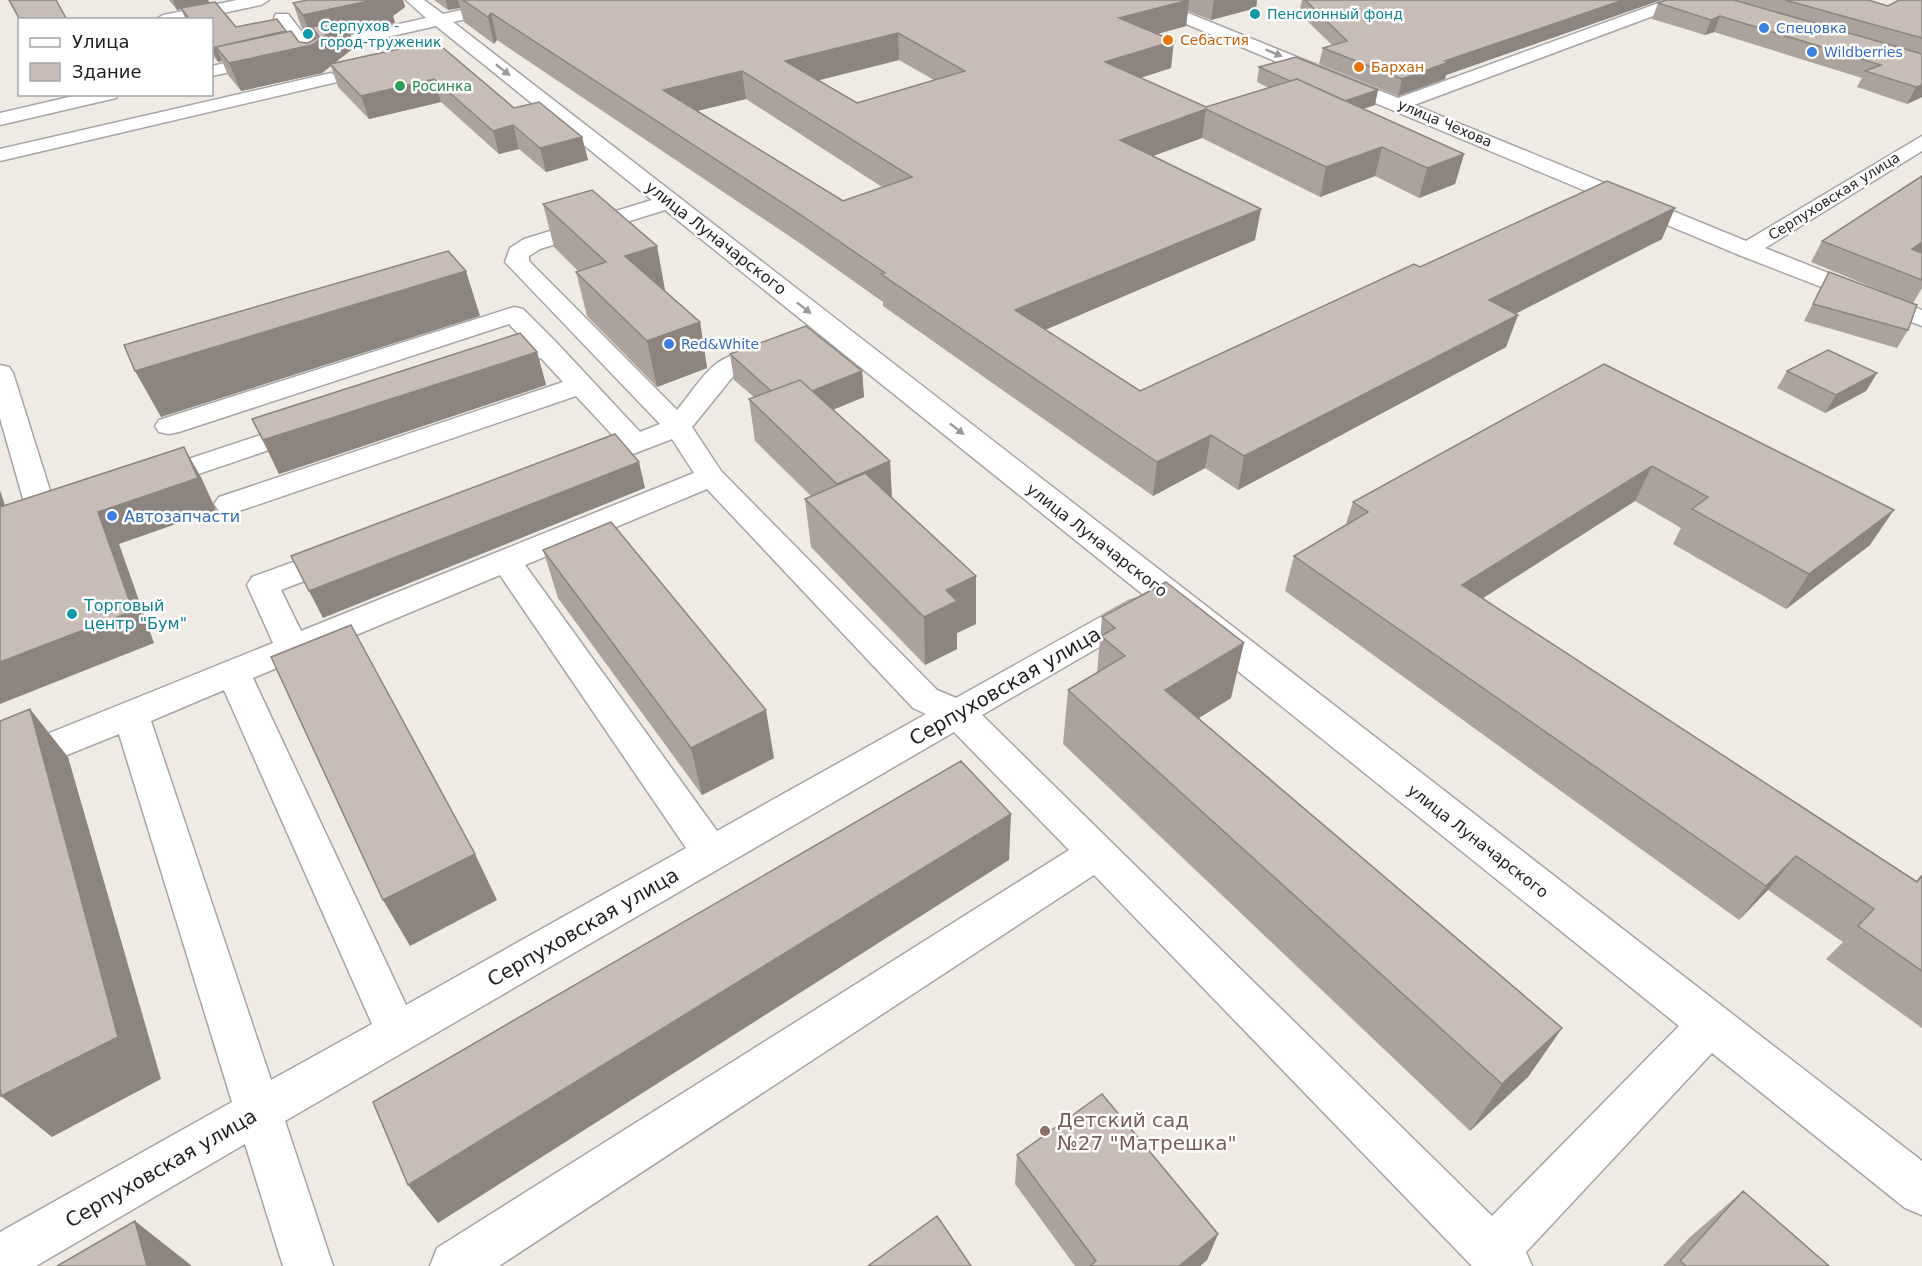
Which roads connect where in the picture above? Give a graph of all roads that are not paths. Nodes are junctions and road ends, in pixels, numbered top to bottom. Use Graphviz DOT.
graph roads {
  1 [pos="261,0"];
  2 [pos="414,0"];
  3 [pos="529,0"];
  4 [pos="1142,0"];
  5 [pos="1682,0"];
  6 [pos="173,18"];
  7 [pos="282,18"];
  8 [pos="440,20"];
  9 [pos="305,50"];
  10 [pos="213,72"];
  11 [pos="100,96"];
  12 [pos="1399,104"];
  13 [pos="0,119"];
  14 [pos="1922,142"];
  15 [pos="0,155"];
  16 [pos="670,201"];
  17 [pos="1761,213"];
  18 [pos="1791,223"];
  19 [pos="1747,250"];
  20 [pos="540,287"];
  21 [pos="514,314"];
  22 [pos="1922,319"];
  23 [pos="832,330"];
  24 [pos="547,347"];
  25 [pos="0,373"];
  26 [pos="470,374"];
  27 [pos="581,385"];
  28 [pos="325,422"];
  29 [pos="169,426"];
  30 [pos="678,427"];
  31 [pos="636,444"];
  32 [pos="559,473"];
  33 [pos="711,477"];
  34 [pos="132,486"];
  35 [pos="229,504"];
  36 [pos="43,516"];
  37 [pos="362,548"];
  38 [pos="506,561"];
  39 [pos="1165,595"];
  40 [pos="293,649"];
  41 [pos="234,673"];
  42 [pos="958,713"];
  43 [pos="131,715"];
  44 [pos="0,768"];
  45 [pos="1098,852"];
  46 [pos="711,853"];
  47 [pos="1710,1024"];
  48 [pos="398,1034"];
  49 [pos="258,1113"];
  50 [pos="1922,1191"];
  51 [pos="0,1259"];
  52 [pos="1500,1259"];
  53 [pos="308,1266"];
  54 [pos="455,1266"];
  1 -- 6 [label="street"];
  2 -- 8 [label="street, улица Луначарского"];
  3 -- 8 [label="street"];
  4 -- 12 [label="street, улица Чехова, one-way"];
  5 -- 12 [label="street"];
  7 -- 9 [label="street"];
  8 -- 9 [label="street"];
  8 -- 16 [label="street, улица Луначарского, one-way"];
  9 -- 10 [label="street"];
  9 -- 15 [label="street"];
  11 -- 13 [label="street"];
  12 -- 19 [label="street, улица Чехова"];
  14 -- 18 [label="street, Серпуховская улица"];
  16 -- 20 [label="street"];
  16 -- 23 [label="street, улица Луначарского, one-way"];
  17 -- 18 [label="street"];
  18 -- 19 [label="street, Серпуховская улица"];
  19 -- 22 [label="street, улица Чехова"];
  20 -- 21 [label="street"];
  20 -- 30 [label="street"];
  21 -- 24 [label="street"];
  21 -- 29 [label="street"];
  23 -- 30 [label="street"];
  23 -- 39 [label="street, улица Луначарского, one-way"];
  24 -- 26 [label="street"];
  24 -- 27 [label="street"];
  25 -- 36 [label="street"];
  27 -- 31 [label="street"];
  27 -- 35 [label="street"];
  28 -- 34 [label="street"];
  30 -- 31 [label="street"];
  30 -- 33 [label="street"];
  31 -- 32 [label="street"];
  33 -- 38 [label="street"];
  33 -- 42 [label="street"];
  37 -- 40 [label="street"];
  38 -- 40 [label="street"];
  38 -- 46 [label="street"];
  39 -- 42 [label="street, Серпуховская улица"];
  39 -- 47 [label="street, улица Луначарского"];
  40 -- 41 [label="street"];
  41 -- 43 [label="street"];
  41 -- 48 [label="street"];
  42 -- 45 [label="street"];
  42 -- 46 [label="street, Серпуховская улица"];
  43 -- 44 [label="street"];
  43 -- 49 [label="street"];
  45 -- 52 [label="street"];
  45 -- 54 [label="street"];
  46 -- 48 [label="street, Серпуховская улица"];
  47 -- 50 [label="street, улица Луначарского"];
  47 -- 52 [label="street"];
  48 -- 49 [label="street, Серпуховская улица"];
  49 -- 51 [label="street, Серпуховская улица"];
  49 -- 53 [label="street"];
}
